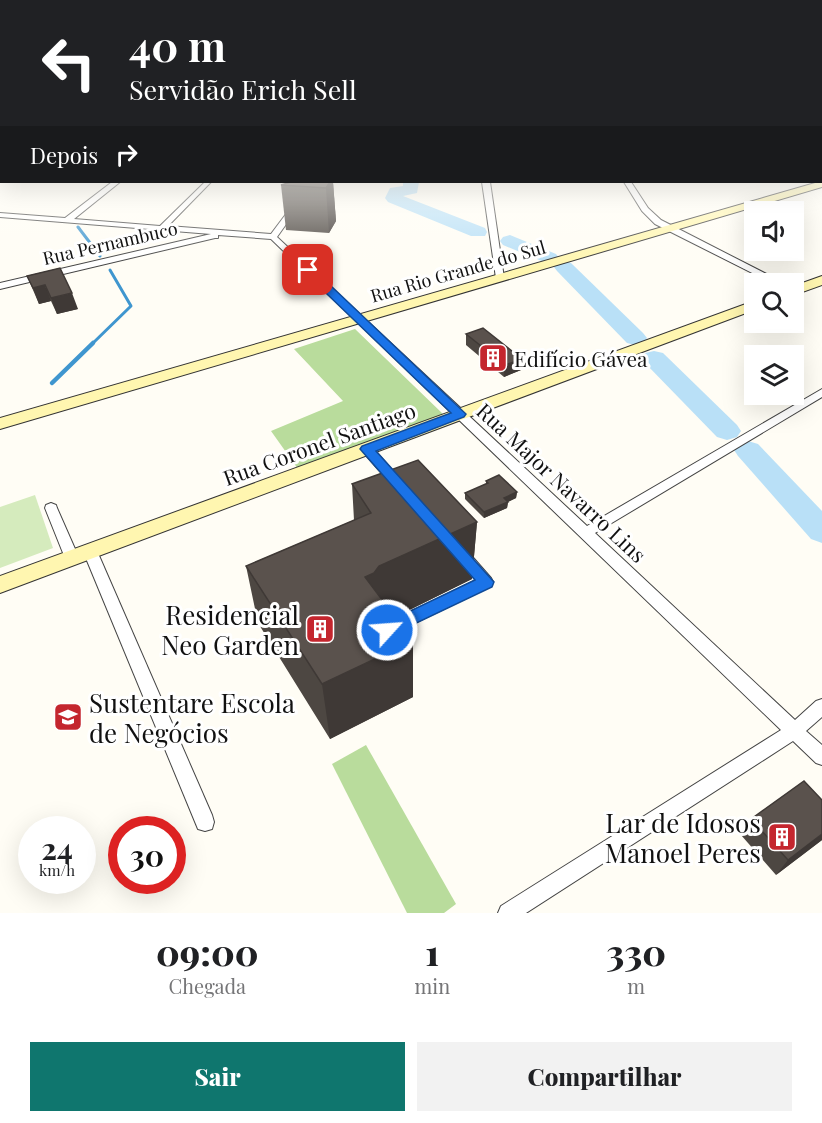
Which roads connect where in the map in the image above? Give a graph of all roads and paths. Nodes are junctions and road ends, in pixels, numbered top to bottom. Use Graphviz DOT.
graph roads {
  1 [pos="115,183"];
  2 [pos="207,183"];
  3 [pos="312,183"];
  4 [pos="486,183"];
  5 [pos="629,183"];
  6 [pos="822,184"];
  7 [pos="0,215"];
  8 [pos="67,220"];
  9 [pos="162,228"];
  10 [pos="669,229"];
  11 [pos="228,233"];
  12 [pos="273,237"];
  13 [pos="759,273"];
  14 [pos="500,278"];
  15 [pos="822,280"];
  16 [pos="0,286"];
  17 [pos="804,286"];
  18 [pos="744,309"];
  19 [pos="360,319"];
  20 [pos="822,392"];
  21 [pos="460,414"];
  22 [pos="0,424"];
  23 [pos="367,449"];
  24 [pos="406,494"];
  25 [pos="51,508"];
  26 [pos="585,532"];
  27 [pos="454,547"];
  28 [pos="90,551"];
  29 [pos="72,558"];
  30 [pos="0,585"];
  31 [pos="387,630"];
  32 [pos="822,706"];
  33 [pos="794,731"];
  34 [pos="822,757"];
  35 [pos="205,822"];
  36 [pos="508,913"];
  1 -- 8 [label="street"];
  2 -- 9 [label="street"];
  3 -- 12 [label="street"];
  4 -- 14 [label="street"];
  5 -- 10 [label="street"];
  6 -- 10 [label="main road, Rua Rio Grande do Sul"];
  7 -- 8 [label="street"];
  8 -- 9 [label="street"];
  9 -- 11 [label="street"];
  10 -- 13 [label="street"];
  10 -- 14 [label="main road, Rua Rio Grande do Sul"];
  11 -- 12 [label="street"];
  11 -- 16 [label="street, Rua Pernambuco"];
  12 -- 19 [label="street, Rua Major Navarro Lins"];
  14 -- 19 [label="main road, Rua Rio Grande do Sul"];
  15 -- 17 [label="main road"];
  18 -- 21 [label="main road, Rua Coronel Santiago"];
  19 -- 21 [label="street, Rua Major Navarro Lins"];
  19 -- 22 [label="main road, Rua Rio Grande do Sul"];
  20 -- 26 [label="street"];
  21 -- 23 [label="main road, Rua Coronel Santiago"];
  21 -- 26 [label="street, Rua Major Navarro Lins"];
  23 -- 24 [label="street"];
  23 -- 28 [label="main road, Rua Coronel Santiago"];
  25 -- 29 [label="street"];
  26 -- 33 [label="street, Rua Major Navarro Lins"];
  27 -- 31 [label="street"];
  28 -- 29 [label="main road, Rua Coronel Santiago"];
  28 -- 35 [label="street"];
  29 -- 30 [label="main road, Rua Coronel Santiago"];
  32 -- 33 [label="street"];
  33 -- 34 [label="street, Rua Major Navarro Lins"];
  33 -- 36 [label="street"];
}
